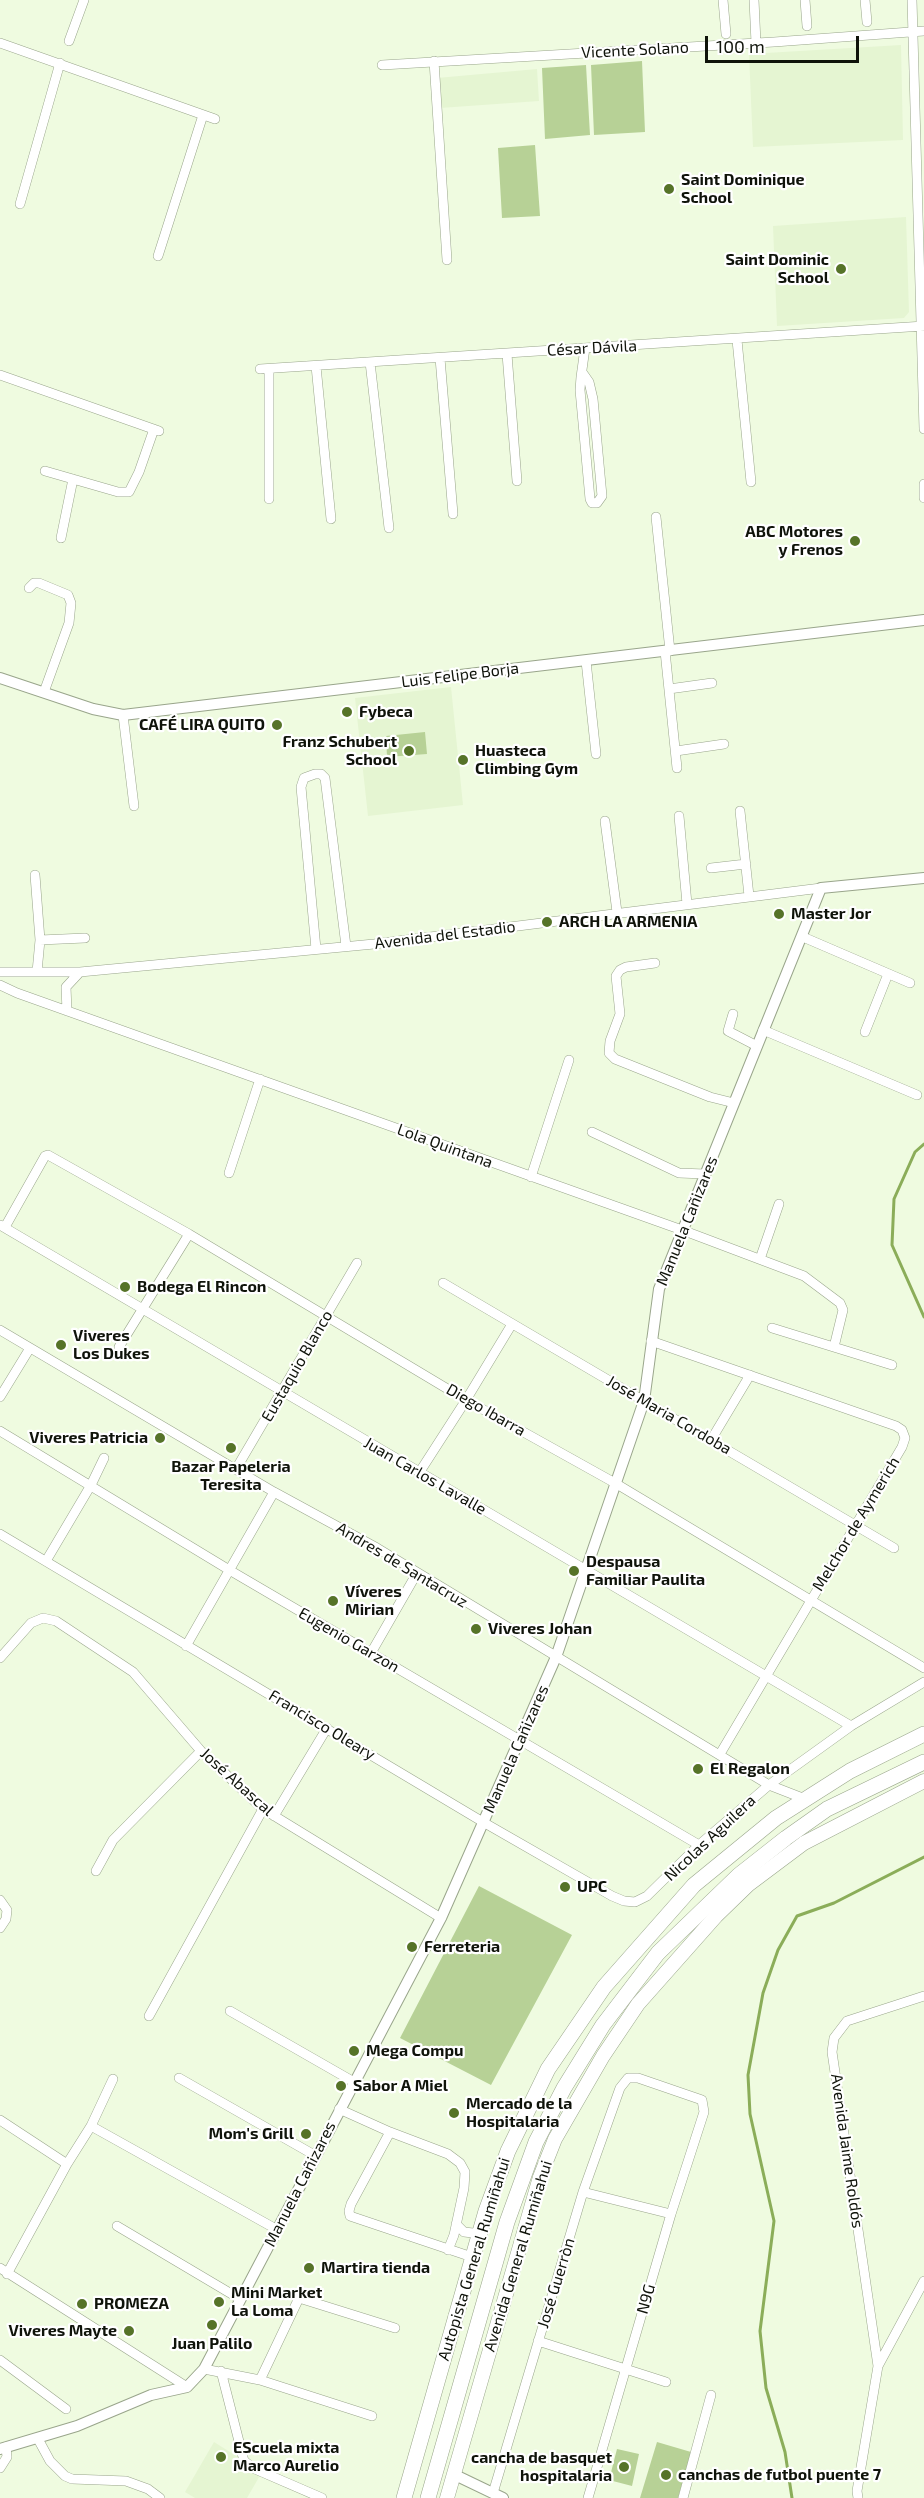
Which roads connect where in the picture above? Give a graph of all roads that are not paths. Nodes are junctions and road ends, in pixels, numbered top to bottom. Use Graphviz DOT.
graph roads {
  1 [pos="84,0"];
  2 [pos="723,0"];
  3 [pos="754,0"];
  4 [pos="806,0"];
  5 [pos="865,0"];
  6 [pos="912,0"];
  7 [pos="867,22"];
  8 [pos="807,26"];
  9 [pos="912,31"];
  10 [pos="924,31"];
  11 [pos="726,34"];
  12 [pos="69,41"];
  13 [pos="0,42"];
  14 [pos="756,44"];
  15 [pos="435,61"];
  16 [pos="60,63"];
  17 [pos="382,65"];
  18 [pos="203,115"];
  19 [pos="215,119"];
  20 [pos="920,189"];
  21 [pos="20,204"];
  22 [pos="158,256"];
  23 [pos="447,260"];
  24 [pos="923,327"];
  25 [pos="737,340"];
  26 [pos="585,348"];
  27 [pos="507,354"];
  28 [pos="440,358"];
  29 [pos="370,362"];
  30 [pos="316,366"];
  31 [pos="582,372"];
  32 [pos="0,375"];
  33 [pos="924,429"];
  34 [pos="45,471"];
  35 [pos="74,479"];
  36 [pos="517,481"];
  37 [pos="751,482"];
  38 [pos="924,484"];
  39 [pos="924,490"];
  40 [pos="924,498"];
  41 [pos="269,499"];
  42 [pos="453,514"];
  43 [pos="656,517"];
  44 [pos="332,519"];
  45 [pos="389,528"];
  46 [pos="62,538"];
  47 [pos="29,588"];
  48 [pos="924,620"];
  49 [pos="667,651"];
  50 [pos="586,661"];
  51 [pos="0,678"];
  52 [pos="712,683"];
  53 [pos="669,689"];
  54 [pos="44,692"];
  55 [pos="123,715"];
  56 [pos="724,744"];
  57 [pos="676,751"];
  58 [pos="596,754"];
  59 [pos="677,768"];
  60 [pos="134,806"];
  61 [pos="740,811"];
  62 [pos="679,816"];
  63 [pos="605,821"];
  64 [pos="746,864"];
  65 [pos="711,868"];
  66 [pos="36,876"];
  67 [pos="924,878"];
  68 [pos="821,888"];
  69 [pos="749,896"];
  70 [pos="687,904"];
  71 [pos="617,912"];
  72 [pos="803,937"];
  73 [pos="85,938"];
  74 [pos="40,940"];
  75 [pos="346,946"];
  76 [pos="316,949"];
  77 [pos="655,963"];
  78 [pos="0,972"];
  79 [pos="37,972"];
  80 [pos="80,972"];
  81 [pos="888,974"];
  82 [pos="910,983"];
  83 [pos="0,985"];
  84 [pos="67,1011"];
  85 [pos="733,1014"];
  86 [pos="763,1030"];
  87 [pos="865,1032"];
  88 [pos="757,1046"];
  89 [pos="569,1060"];
  90 [pos="260,1079"];
  91 [pos="917,1095"];
  92 [pos="734,1103"];
  93 [pos="592,1132"];
  94 [pos="229,1173"];
  95 [pos="705,1174"];
  96 [pos="531,1177"];
  97 [pos="779,1204"];
  98 [pos="2,1226"];
  99 [pos="682,1230"];
  100 [pos="189,1234"];
  101 [pos="759,1259"];
  102 [pos="357,1263"];
  103 [pos="443,1283"];
  104 [pos="143,1308"];
  105 [pos="327,1316"];
  106 [pos="512,1324"];
  107 [pos="772,1328"];
  108 [pos="0,1330"];
  109 [pos="651,1341"];
  110 [pos="119,1347"];
  111 [pos="834,1347"];
  112 [pos="30,1348"];
  113 [pos="892,1365"];
  114 [pos="750,1375"];
  115 [pos="282,1392"];
  116 [pos="0,1397"];
  117 [pos="466,1400"];
  118 [pos="644,1401"];
  119 [pos="0,1431"];
  120 [pos="711,1440"];
  121 [pos="104,1458"];
  122 [pos="237,1469"];
  123 [pos="419,1473"];
  124 [pos="615,1483"];
  125 [pos="91,1485"];
  126 [pos="274,1492"];
  127 [pos="856,1525"];
  128 [pos="0,1534"];
  129 [pos="894,1548"];
  130 [pos="46,1561"];
  131 [pos="587,1569"];
  132 [pos="231,1571"];
  133 [pos="417,1573"];
  134 [pos="810,1600"];
  135 [pos="186,1646"];
  136 [pos="371,1653"];
  137 [pos="556,1657"];
  138 [pos="0,1658"];
  139 [pos="924,1668"];
  140 [pos="766,1676"];
  141 [pos="924,1682"];
  142 [pos="851,1726"];
  143 [pos="327,1728"];
  144 [pos="924,1734"];
  145 [pos="521,1741"];
  146 [pos="201,1751"];
  147 [pos="720,1754"];
  148 [pos="924,1762"];
  149 [pos="924,1781"];
  150 [pos="769,1785"];
  151 [pos="805,1799"];
  152 [pos="263,1809"];
  153 [pos="274,1816"];
  154 [pos="483,1822"];
  155 [pos="699,1845"];
  156 [pos="96,1871"];
  157 [pos="647,1896"];
  158 [pos="1,1901"];
  159 [pos="441,1918"];
  160 [pos="0,1928"];
  161 [pos="924,1996"];
  162 [pos="230,2011"];
  163 [pos="149,2016"];
  164 [pos="179,2078"];
  165 [pos="113,2079"];
  166 [pos="354,2082"];
  167 [pos="702,2100"];
  168 [pos="339,2109"];
  169 [pos="0,2120"];
  170 [pos="91,2126"];
  171 [pos="390,2132"];
  172 [pos="316,2156"];
  173 [pos="67,2164"];
  174 [pos="583,2192"];
  175 [pos="671,2214"];
  176 [pos="456,2224"];
  177 [pos="117,2226"];
  178 [pos="276,2229"];
  179 [pos="480,2231"];
  180 [pos="448,2250"];
  181 [pos="472,2257"];
  182 [pos="4,2271"];
  183 [pos="924,2281"];
  184 [pos="240,2299"];
  185 [pos="395,2328"];
  186 [pos="538,2341"];
  187 [pos="0,2360"];
  188 [pos="878,2366"];
  189 [pos="626,2368"];
  190 [pos="204,2369"];
  191 [pos="220,2371"];
  192 [pos="260,2380"];
  193 [pos="666,2382"];
  194 [pos="187,2387"];
  195 [pos="711,2395"];
  196 [pos="66,2409"];
  197 [pos="372,2416"];
  198 [pos="38,2439"];
  199 [pos="3,2448"];
  200 [pos="0,2468"];
  201 [pos="453,2474"];
  202 [pos="493,2493"];
  203 [pos="160,2498"];
  204 [pos="322,2498"];
  205 [pos="404,2498"];
  206 [pos="428,2498"];
  207 [pos="447,2498"];
  208 [pos="504,2498"];
  209 [pos="588,2498"];
  210 [pos="683,2498"];
  211 [pos="858,2498"];
  1 -- 12 [label="street"];
  2 -- 11 [label="street"];
  3 -- 14 [label="street"];
  4 -- 8 [label="street"];
  5 -- 7 [label="street"];
  6 -- 9 [label="street"];
  9 -- 10 [label="street, Vicente Solano"];
  9 -- 14 [label="street, Vicente Solano"];
  9 -- 20 [label="street"];
  13 -- 16 [label="street"];
  14 -- 15 [label="street, Vicente Solano"];
  15 -- 17 [label="street, Vicente Solano"];
  15 -- 23 [label="street"];
  16 -- 18 [label="street"];
  16 -- 21 [label="street"];
  18 -- 19 [label="street"];
  18 -- 22 [label="street"];
  20 -- 24 [label="street"];
  24 -- 25 [label="street, César Dávila"];
  24 -- 33 [label="street"];
  25 -- 26 [label="street, César Dávila"];
  25 -- 37 [label="street"];
  26 -- 27 [label="street, César Dávila"];
  26 -- 31 [label="street"];
  27 -- 28 [label="street, César Dávila"];
  27 -- 36 [label="street"];
  28 -- 29 [label="street, César Dávila"];
  28 -- 42 [label="street"];
  29 -- 30 [label="street, César Dávila"];
  29 -- 45 [label="street"];
  30 -- 41 [label="street, César Dávila"];
  30 -- 44 [label="street"];
  31 -- 31 [label="street"];
  32 -- 35 [label="street"];
  34 -- 35 [label="street"];
  35 -- 46 [label="street"];
  38 -- 39 [label="street"];
  39 -- 40 [label="street"];
  43 -- 49 [label="street"];
  47 -- 54 [label="street"];
  48 -- 49 [label="street, Luis Felipe Borja"];
  49 -- 50 [label="street, Luis Felipe Borja"];
  49 -- 53 [label="street"];
  50 -- 55 [label="street, Luis Felipe Borja"];
  50 -- 58 [label="street"];
  51 -- 54 [label="street, Luis Felipe Borja"];
  52 -- 53 [label="street"];
  53 -- 57 [label="street"];
  54 -- 55 [label="street, Luis Felipe Borja"];
  55 -- 60 [label="street"];
  56 -- 57 [label="street"];
  57 -- 59 [label="street"];
  61 -- 64 [label="street"];
  62 -- 70 [label="street"];
  63 -- 71 [label="street"];
  64 -- 65 [label="street"];
  64 -- 69 [label="street"];
  66 -- 74 [label="street"];
  67 -- 68 [label="street, Avenida del Estadio"];
  68 -- 69 [label="street, Avenida del Estadio"];
  68 -- 72 [label="street, Manuela Cañizares"];
  69 -- 70 [label="street, Avenida del Estadio"];
  70 -- 71 [label="street, Avenida del Estadio"];
  71 -- 75 [label="street, Avenida del Estadio"];
  72 -- 81 [label="street"];
  72 -- 86 [label="street, Manuela Cañizares"];
  73 -- 74 [label="street"];
  74 -- 79 [label="street"];
  75 -- 76 [label="street, Avenida del Estadio"];
  75 -- 76 [label="street"];
  76 -- 80 [label="street, Avenida del Estadio"];
  77 -- 92 [label="street"];
  78 -- 79 [label="street, Avenida del Estadio"];
  79 -- 80 [label="street, Avenida del Estadio"];
  80 -- 84 [label="street"];
  81 -- 82 [label="street"];
  81 -- 87 [label="street"];
  83 -- 84 [label="street, Lola Quintana"];
  84 -- 90 [label="street, Lola Quintana"];
  85 -- 88 [label="street"];
  86 -- 88 [label="street, Manuela Cañizares"];
  86 -- 91 [label="street"];
  88 -- 92 [label="street, Manuela Cañizares"];
  89 -- 96 [label="street"];
  90 -- 94 [label="street"];
  90 -- 96 [label="street, Lola Quintana"];
  92 -- 95 [label="street, Manuela Cañizares"];
  93 -- 95 [label="street"];
  95 -- 99 [label="street, Manuela Cañizares"];
  96 -- 99 [label="street, Lola Quintana"];
  97 -- 101 [label="street"];
  98 -- 100 [label="street, Diego Ibarra"];
  98 -- 104 [label="street, Juan Carlos Lavalle"];
  99 -- 101 [label="street, Lola Quintana"];
  99 -- 109 [label="street, Manuela Cañizares"];
  100 -- 104 [label="street"];
  100 -- 105 [label="street, Diego Ibarra"];
  101 -- 111 [label="street, Lola Quintana"];
  102 -- 105 [label="street, Eustaquio Blanco"];
  103 -- 106 [label="street, José Maria Cordoba"];
  104 -- 110 [label="street"];
  104 -- 115 [label="street, Juan Carlos Lavalle"];
  105 -- 115 [label="street, Eustaquio Blanco"];
  105 -- 117 [label="street, Diego Ibarra"];
  106 -- 117 [label="street"];
  106 -- 118 [label="street, José Maria Cordoba"];
  107 -- 111 [label="street"];
  108 -- 112 [label="street, Andres de Santacruz"];
  109 -- 114 [label="street, Melchor de Aymerich"];
  109 -- 118 [label="street, Manuela Cañizares"];
  111 -- 113 [label="street"];
  112 -- 116 [label="street"];
  112 -- 122 [label="street, Andres de Santacruz"];
  114 -- 120 [label="street"];
  114 -- 127 [label="street, Melchor de Aymerich"];
  115 -- 122 [label="street, Eustaquio Blanco"];
  115 -- 123 [label="street, Juan Carlos Lavalle"];
  117 -- 123 [label="street"];
  117 -- 124 [label="street, Diego Ibarra"];
  118 -- 120 [label="street, José Maria Cordoba"];
  118 -- 124 [label="street, Manuela Cañizares"];
  119 -- 125 [label="street, Eugenio Garzon"];
  120 -- 127 [label="street, José Maria Cordoba"];
  121 -- 125 [label="street"];
  122 -- 126 [label="street, Andres de Santacruz"];
  123 -- 131 [label="street, Juan Carlos Lavalle"];
  124 -- 131 [label="street, Manuela Cañizares"];
  124 -- 134 [label="street, Diego Ibarra"];
  125 -- 130 [label="street"];
  125 -- 132 [label="street, Eugenio Garzon"];
  126 -- 132 [label="street"];
  126 -- 133 [label="street, Andres de Santacruz"];
  127 -- 129 [label="street, José Maria Cordoba"];
  127 -- 134 [label="street, Melchor de Aymerich"];
  128 -- 130 [label="street, Francisco Oleary"];
  130 -- 135 [label="street, Francisco Oleary"];
  131 -- 137 [label="street, Manuela Cañizares"];
  131 -- 140 [label="street, Juan Carlos Lavalle"];
  132 -- 135 [label="street"];
  132 -- 136 [label="street, Eugenio Garzon"];
  133 -- 136 [label="street"];
  133 -- 137 [label="street, Andres de Santacruz"];
  134 -- 139 [label="street, Diego Ibarra"];
  134 -- 140 [label="street, Melchor de Aymerich"];
  135 -- 143 [label="street, Francisco Oleary"];
  136 -- 145 [label="street, Eugenio Garzon"];
  137 -- 145 [label="street, Manuela Cañizares"];
  137 -- 147 [label="street, Andres de Santacruz"];
  138 -- 146 [label="street, José Abascal"];
  140 -- 142 [label="street, Juan Carlos Lavalle"];
  140 -- 147 [label="street, Melchor de Aymerich"];
  141 -- 142 [label="street, Nicolas Aguilera"];
  142 -- 150 [label="street, Nicolas Aguilera"];
  143 -- 153 [label="street"];
  143 -- 154 [label="street, Francisco Oleary"];
  144 -- 151 [label="highway, Autopista General Rumiñahui"];
  145 -- 154 [label="street, Manuela Cañizares"];
  145 -- 155 [label="street, Eugenio Garzon"];
  146 -- 152 [label="street, José Abascal"];
  146 -- 156 [label="street"];
  147 -- 150 [label="street, Andres de Santacruz"];
  148 -- 206 [label="highway, Autopista General Rumiñahui"];
  149 -- 201 [label="main road, Avenida General Rumiñahui"];
  150 -- 151 [label="street, Andres de Santacruz"];
  150 -- 155 [label="street, Nicolas Aguilera"];
  151 -- 179 [label="highway, Autopista General Rumiñahui"];
  152 -- 153 [label="street, José Abascal"];
  152 -- 163 [label="street"];
  153 -- 159 [label="street, José Abascal"];
  154 -- 157 [label="street, Francisco Oleary"];
  154 -- 159 [label="street, Manuela Cañizares"];
  155 -- 157 [label="street, Nicolas Aguilera"];
  158 -- 160 [label="street"];
  159 -- 166 [label="street, Manuela Cañizares"];
  161 -- 188 [label="street, Avenida Jaime Roldós"];
  162 -- 166 [label="street"];
  164 -- 172 [label="street"];
  165 -- 170 [label="street"];
  166 -- 168 [label="street, Manuela Cañizares"];
  167 -- 174 [label="street, José Guerròn"];
  167 -- 175 [label="street, N9G"];
  168 -- 171 [label="street"];
  168 -- 172 [label="street, Manuela Cañizares"];
  169 -- 173 [label="street"];
  170 -- 173 [label="street"];
  170 -- 178 [label="street"];
  171 -- 176 [label="street"];
  171 -- 180 [label="street"];
  172 -- 178 [label="street, Manuela Cañizares"];
  173 -- 182 [label="street"];
  174 -- 175 [label="street"];
  174 -- 186 [label="street, José Guerròn"];
  175 -- 189 [label="street, N9G"];
  176 -- 179 [label="street"];
  176 -- 180 [label="street"];
  177 -- 184 [label="street"];
  178 -- 184 [label="street, Manuela Cañizares"];
  179 -- 181 [label="highway, Autopista General Rumiñahui"];
  180 -- 181 [label="street"];
  181 -- 205 [label="highway, Autopista General Rumiñahui"];
  182 -- 194 [label="street"];
  183 -- 188 [label="street, Avenida Jaime Roldós"];
  184 -- 190 [label="street, Manuela Cañizares"];
  185 -- 192 [label="street"];
  186 -- 189 [label="street"];
  186 -- 202 [label="street, José Guerròn"];
  187 -- 196 [label="street"];
  188 -- 211 [label="street, Avenida Jaime Roldós"];
  189 -- 193 [label="street"];
  189 -- 209 [label="street, N9G"];
  190 -- 191 [label="street"];
  190 -- 194 [label="street, Manuela Cañizares"];
  191 -- 192 [label="street"];
  191 -- 204 [label="street"];
  192 -- 197 [label="street"];
  194 -- 198 [label="street"];
  195 -- 210 [label="street"];
  198 -- 199 [label="street"];
  198 -- 203 [label="street"];
  199 -- 200 [label="street"];
  201 -- 202 [label="street"];
  201 -- 207 [label="main road, Avenida General Rumiñahui"];
  202 -- 208 [label="street"];
}
